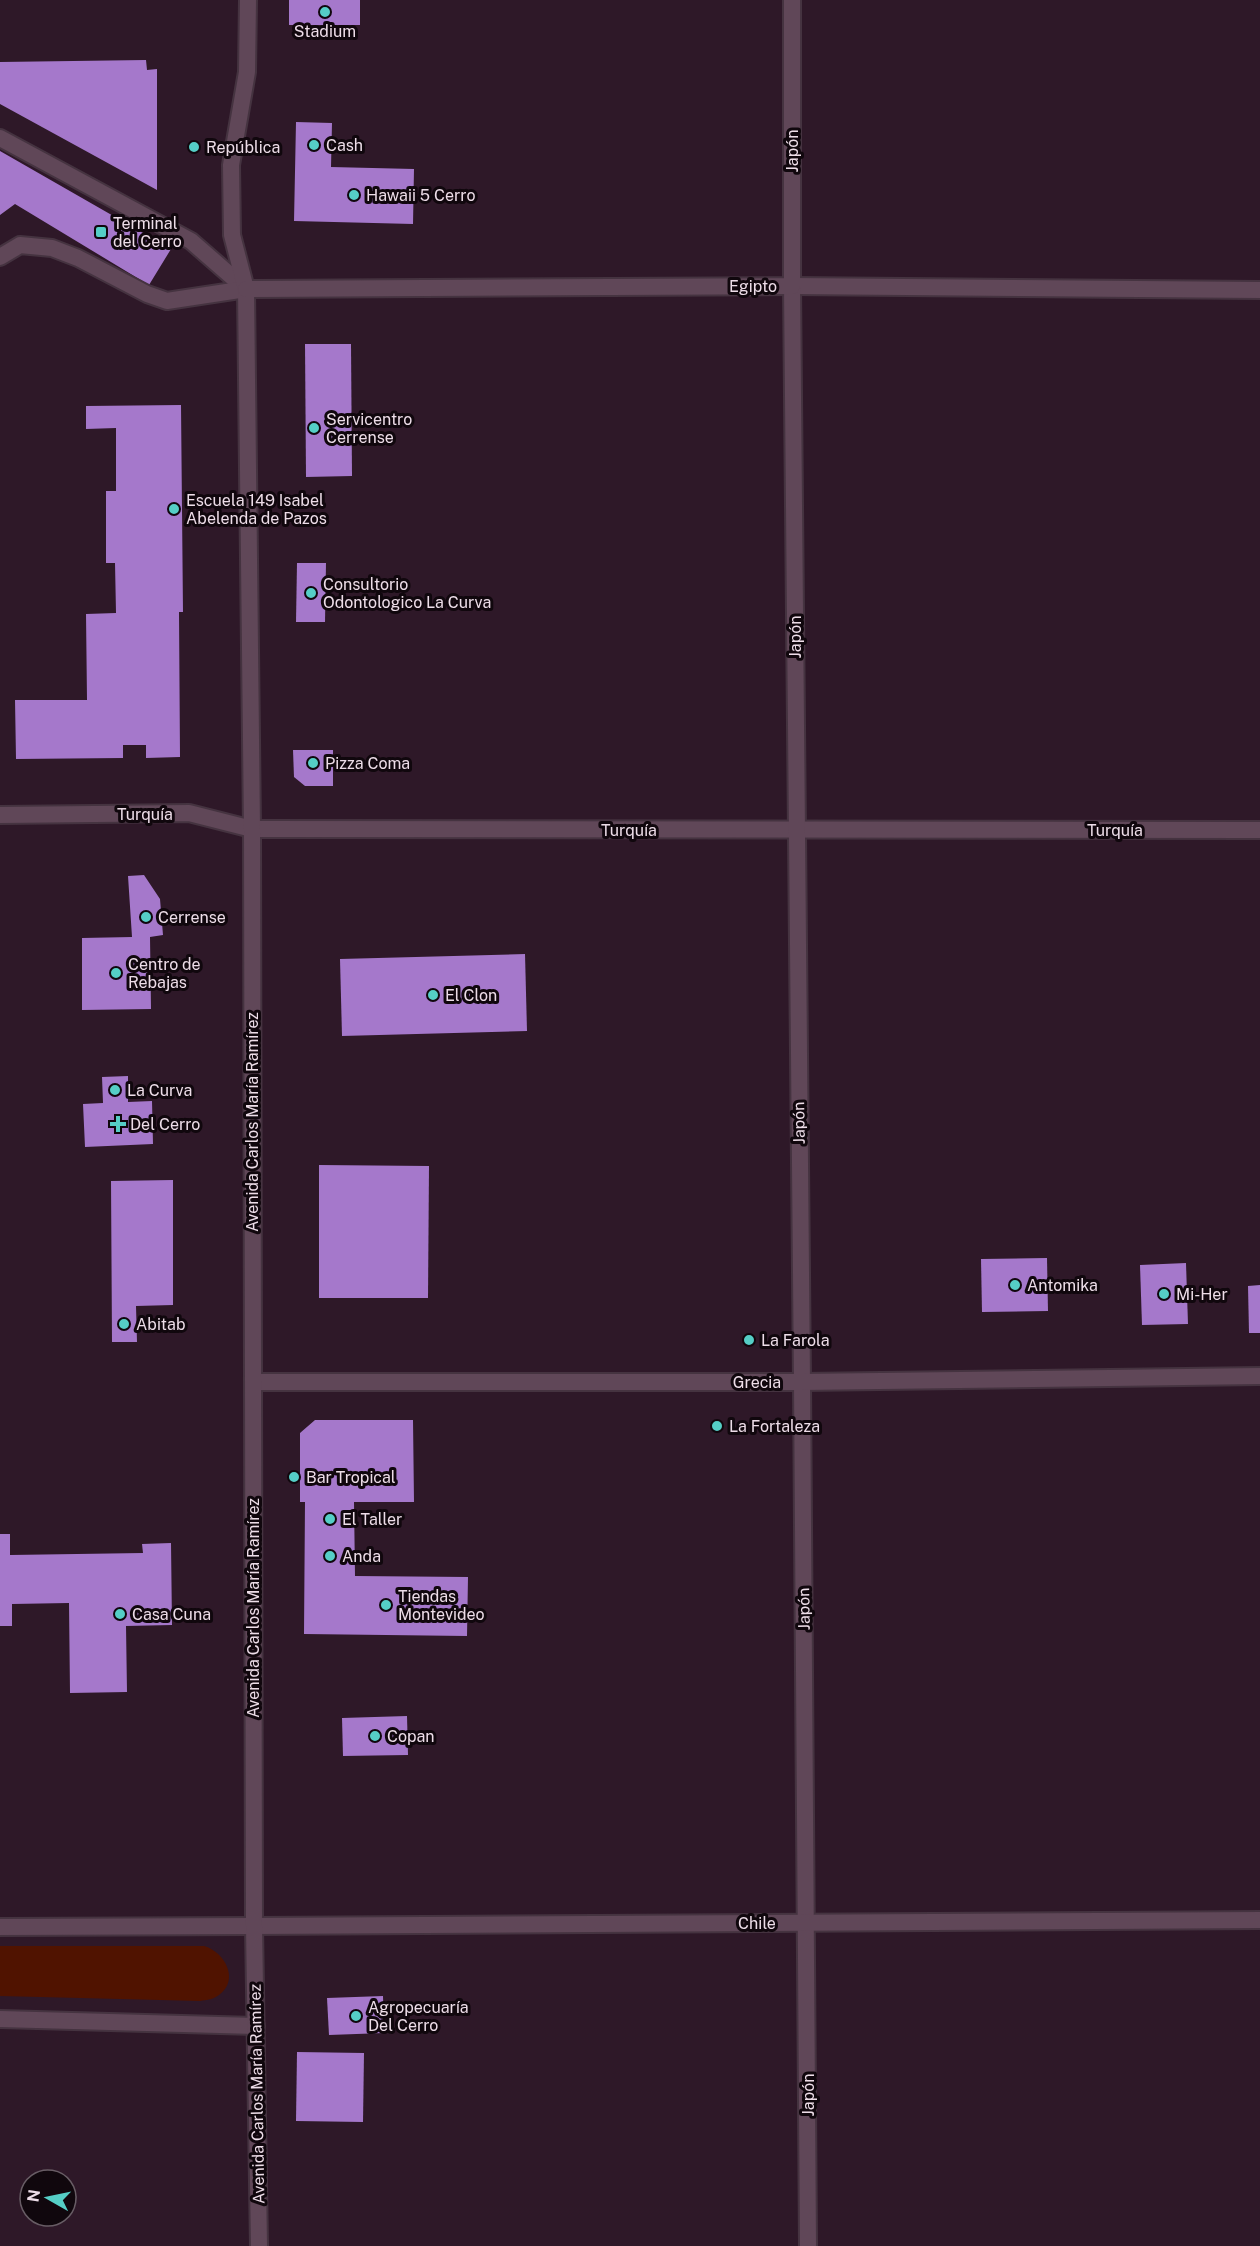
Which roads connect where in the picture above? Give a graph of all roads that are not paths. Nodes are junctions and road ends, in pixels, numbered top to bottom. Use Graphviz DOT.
graph roads {
  1 [pos="248,0"];
  2 [pos="792,0"];
  3 [pos="0,138"];
  4 [pos="0,257"];
  5 [pos="792,286"];
  6 [pos="246,289"];
  7 [pos="1260,290"];
  8 [pos="0,815"];
  9 [pos="252,829"];
  10 [pos="1260,830"];
  11 [pos="796,831"];
  12 [pos="1260,1376"];
  13 [pos="253,1382"];
  14 [pos="802,1382"];
  15 [pos="1260,1920"];
  16 [pos="807,1922"];
  17 [pos="254,1926"];
  18 [pos="0,1927"];
  19 [pos="0,2019"];
  20 [pos="256,2026"];
  21 [pos="259,2246"];
  22 [pos="808,2246"];
  1 -- 6 [label="street, Avenida Carlos María Ramírez"];
  2 -- 5 [label="street, Japón"];
  3 -- 6 [label="street"];
  4 -- 6 [label="street, Egipto"];
  5 -- 6 [label="street, Egipto"];
  5 -- 7 [label="street, Egipto"];
  5 -- 11 [label="street, Japón"];
  6 -- 9 [label="street, Avenida Carlos María Ramírez"];
  8 -- 9 [label="street, Turquía"];
  9 -- 11 [label="street, Turquía"];
  9 -- 13 [label="street, Avenida Carlos María Ramírez"];
  10 -- 11 [label="street, Turquía"];
  11 -- 14 [label="street, Japón"];
  12 -- 14 [label="street, Grecia"];
  13 -- 14 [label="street, Grecia"];
  13 -- 17 [label="street, Avenida Carlos María Ramírez"];
  14 -- 16 [label="street, Japón"];
  15 -- 16 [label="street, Chile"];
  16 -- 17 [label="street, Chile"];
  16 -- 22 [label="street, Japón"];
  17 -- 18 [label="street, Chile"];
  17 -- 20 [label="street, Avenida Carlos María Ramírez"];
  19 -- 20 [label="street"];
  20 -- 21 [label="street, Avenida Carlos María Ramírez"];
}
